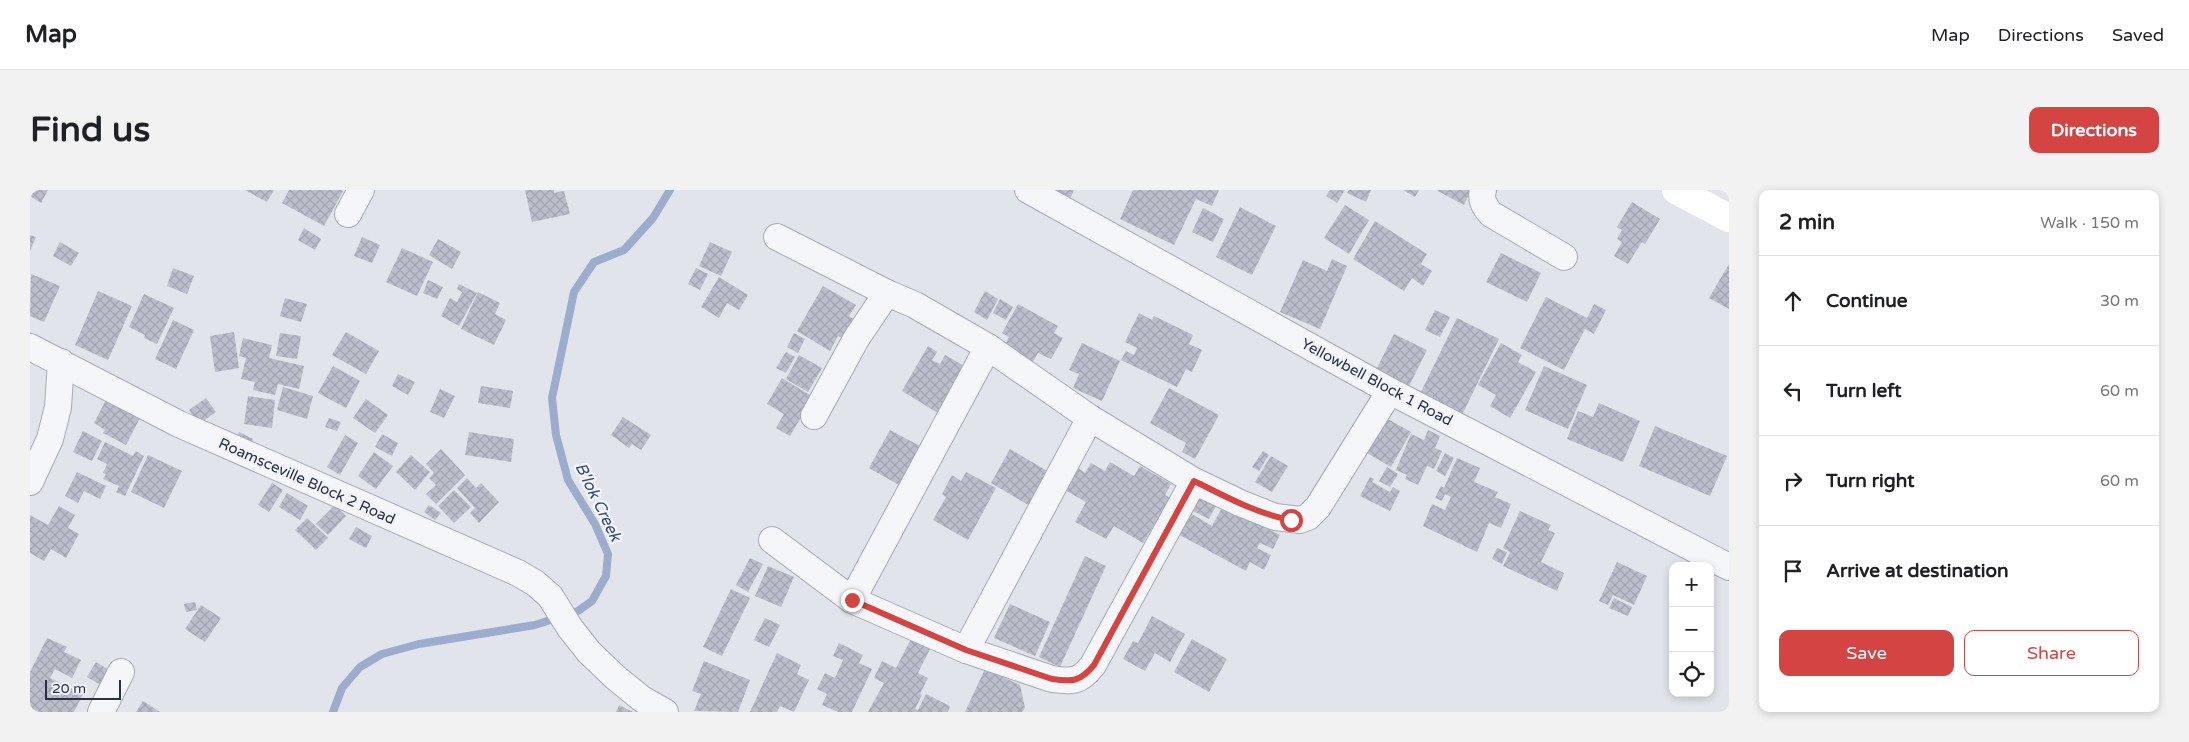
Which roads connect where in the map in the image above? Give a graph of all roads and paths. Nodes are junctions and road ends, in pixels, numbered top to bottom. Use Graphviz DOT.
graph roads {
  1 [pos="361,190"];
  2 [pos="1028,190"];
  3 [pos="1483,190"];
  4 [pos="1676,190"];
  5 [pos="348,214"];
  6 [pos="1729,218"];
  7 [pos="777,237"];
  8 [pos="1564,257"];
  9 [pos="887,293"];
  10 [pos="30,347"];
  11 [pos="988,348"];
  12 [pos="61,362"];
  13 [pos="1390,391"];
  14 [pos="814,416"];
  15 [pos="1090,418"];
  16 [pos="1194,481"];
  17 [pos="30,482"];
  18 [pos="772,540"];
  19 [pos="1729,567"];
  20 [pos="852,600"];
  21 [pos="966,650"];
  22 [pos="121,672"];
  23 [pos="101,712"];
  24 [pos="665,712"];
  1 -- 5 [label="street"];
  2 -- 13 [label="street, Yellowbell Block 1 Road"];
  3 -- 8 [label="street"];
  4 -- 6 [label="main road"];
  7 -- 9 [label="street"];
  9 -- 11 [label="street"];
  9 -- 14 [label="street"];
  10 -- 12 [label="street, Roamsceville Block 2 Road"];
  11 -- 15 [label="street"];
  11 -- 20 [label="street"];
  12 -- 17 [label="street"];
  12 -- 24 [label="street, Roamsceville Block 2 Road"];
  13 -- 16 [label="street"];
  13 -- 19 [label="street, Yellowbell Block 1 Road"];
  15 -- 16 [label="street"];
  15 -- 21 [label="street"];
  16 -- 21 [label="street"];
  18 -- 20 [label="street"];
  20 -- 21 [label="street"];
  22 -- 23 [label="street"];
}
